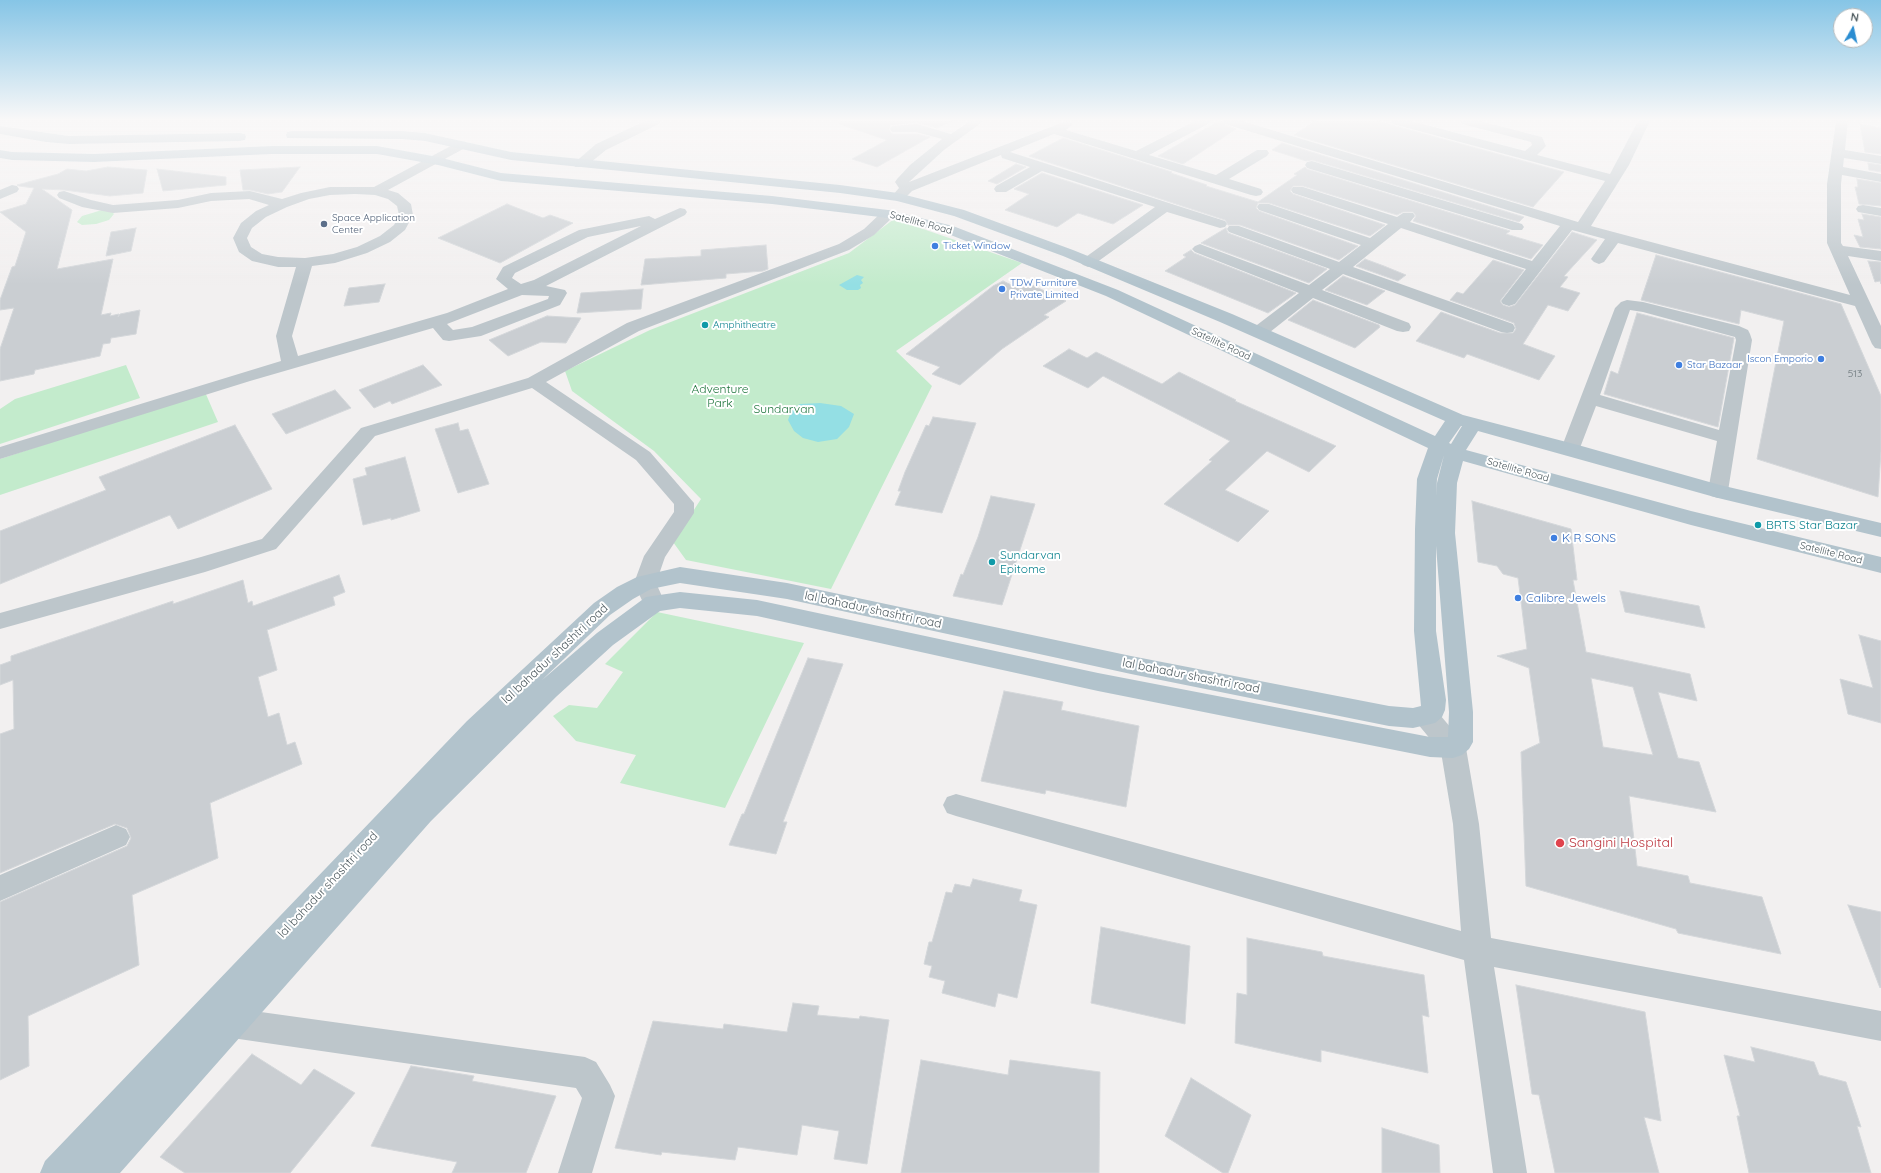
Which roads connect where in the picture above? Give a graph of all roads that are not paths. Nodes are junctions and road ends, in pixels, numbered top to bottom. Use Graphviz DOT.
graph roads {
  1 [pos="410,176"];
  2 [pos="421,176"];
  3 [pos="496,176"];
  4 [pos="702,176"];
  5 [pos="908,176"];
  6 [pos="944,176"];
  7 [pos="1024,176"];
  8 [pos="1071,176"];
  9 [pos="1204,176"];
  10 [pos="1225,176"];
  11 [pos="1347,176"];
  12 [pos="1410,176"];
  13 [pos="1601,176"];
  14 [pos="1615,176"];
  15 [pos="1836,176"];
  16 [pos="1868,176"];
  17 [pos="1881,178"];
  18 [pos="1613,179"];
  19 [pos="1218,180"];
  20 [pos="1001,189"];
  21 [pos="1298,190"];
  22 [pos="376,191"];
  23 [pos="1256,192"];
  24 [pos="902,193"];
  25 [pos="64,195"];
  26 [pos="393,196"];
  27 [pos="1425,200"];
  28 [pos="282,204"];
  29 [pos="1166,206"];
  30 [pos="1264,207"];
  31 [pos="1863,209"];
  32 [pos="680,212"];
  33 [pos="1881,212"];
  34 [pos="888,214"];
  35 [pos="661,222"];
  36 [pos="1399,224"];
  37 [pos="1517,227"];
  38 [pos="1582,228"];
  39 [pos="1565,229"];
  40 [pos="1614,237"];
  41 [pos="1373,244"];
  42 [pos="1200,249"];
  43 [pos="1838,250"];
  44 [pos="1881,256"];
  45 [pos="1599,260"];
  46 [pos="305,262"];
  47 [pos="1088,262"];
  48 [pos="1535,267"];
  49 [pos="1342,268"];
  50 [pos="519,290"];
  51 [pos="1311,292"];
  52 [pos="1509,301"];
  53 [pos="1863,303"];
  54 [pos="437,322"];
  55 [pos="1402,327"];
  56 [pos="1507,328"];
  57 [pos="1259,332"];
  58 [pos="1881,344"];
  59 [pos="291,364"];
  60 [pos="534,382"];
  61 [pos="1590,398"];
  62 [pos="1465,421"];
  63 [pos="1726,438"];
  64 [pos="1446,449"];
  65 [pos="1571,449"];
  66 [pos="0,453"];
  67 [pos="1718,491"];
  68 [pos="1881,530"];
  69 [pos="1881,565"];
  70 [pos="649,593"];
  71 [pos="0,621"];
  72 [pos="1426,716"];
  73 [pos="1453,748"];
  74 [pos="956,805"];
  75 [pos="116,837"];
  76 [pos="0,888"];
  77 [pos="1477,950"];
  78 [pos="232,1024"];
  79 [pos="1881,1026"];
  80 [pos="57,1173"];
  81 [pos="97,1173"];
  82 [pos="575,1173"];
  83 [pos="1510,1173"];
  1 -- 22 [label="street"];
  2 -- 26 [label="street"];
  3 -- 34 [label="main road, Satellite Road"];
  4 -- 24 [label="main road, Satellite Road"];
  5 -- 24 [label="street"];
  6 -- 24 [label="street"];
  7 -- 20 [label="street"];
  8 -- 29 [label="street"];
  9 -- 19 [label="street"];
  10 -- 19 [label="street"];
  11 -- 27 [label="street"];
  12 -- 38 [label="street"];
  13 -- 18 [label="street"];
  14 -- 18 [label="street"];
  15 -- 43 [label="street"];
  16 -- 17 [label="street"];
  18 -- 38 [label="street"];
  19 -- 23 [label="street"];
  21 -- 36 [label="street"];
  22 -- 26 [label="street"];
  22 -- 28 [label="street"];
  24 -- 47 [label="main road, Satellite Road"];
  25 -- 28 [label="street"];
  26 -- 46 [label="street"];
  27 -- 36 [label="street"];
  27 -- 37 [label="street"];
  28 -- 46 [label="street"];
  29 -- 47 [label="street"];
  29 -- 49 [label="street"];
  30 -- 41 [label="street"];
  31 -- 33 [label="street"];
  32 -- 35 [label="street"];
  34 -- 60 [label="street"];
  34 -- 64 [label="main road, Satellite Road"];
  35 -- 50 [label="street"];
  35 -- 50 [label="street"];
  36 -- 41 [label="street"];
  36 -- 48 [label="street"];
  38 -- 40 [label="street"];
  39 -- 48 [label="street"];
  40 -- 45 [label="street"];
  40 -- 53 [label="street"];
  41 -- 49 [label="street"];
  42 -- 51 [label="street"];
  43 -- 44 [label="street"];
  43 -- 53 [label="street"];
  46 -- 59 [label="street"];
  47 -- 57 [label="main road, Satellite Road"];
  48 -- 52 [label="street"];
  49 -- 51 [label="street"];
  49 -- 56 [label="street"];
  50 -- 54 [label="street"];
  50 -- 54 [label="street"];
  51 -- 55 [label="street"];
  51 -- 57 [label="street"];
  53 -- 58 [label="street"];
  54 -- 59 [label="street"];
  57 -- 62 [label="main road, Satellite Road"];
  59 -- 66 [label="street"];
  60 -- 70 [label="street"];
  60 -- 71 [label="street"];
  61 -- 63 [label="street"];
  61 -- 63 [label="street"];
  61 -- 65 [label="street"];
  62 -- 64 [label="main road"];
  62 -- 65 [label="main road, Satellite Road"];
  63 -- 67 [label="street"];
  64 -- 69 [label="main road, Satellite Road"];
  64 -- 72 [label="main road"];
  64 -- 73 [label="main road"];
  65 -- 67 [label="main road, Satellite Road"];
  67 -- 68 [label="main road, Satellite Road"];
  70 -- 72 [label="main road, lal bahadur shashtri road"];
  70 -- 73 [label="main road"];
  70 -- 78 [label="main road"];
  70 -- 80 [label="main road, lal bahadur shashtri road"];
  72 -- 73 [label="street"];
  73 -- 77 [label="street"];
  74 -- 77 [label="street"];
  75 -- 76 [label="street"];
  77 -- 79 [label="street"];
  77 -- 83 [label="street"];
  78 -- 81 [label="main road"];
  78 -- 82 [label="street"];
}
